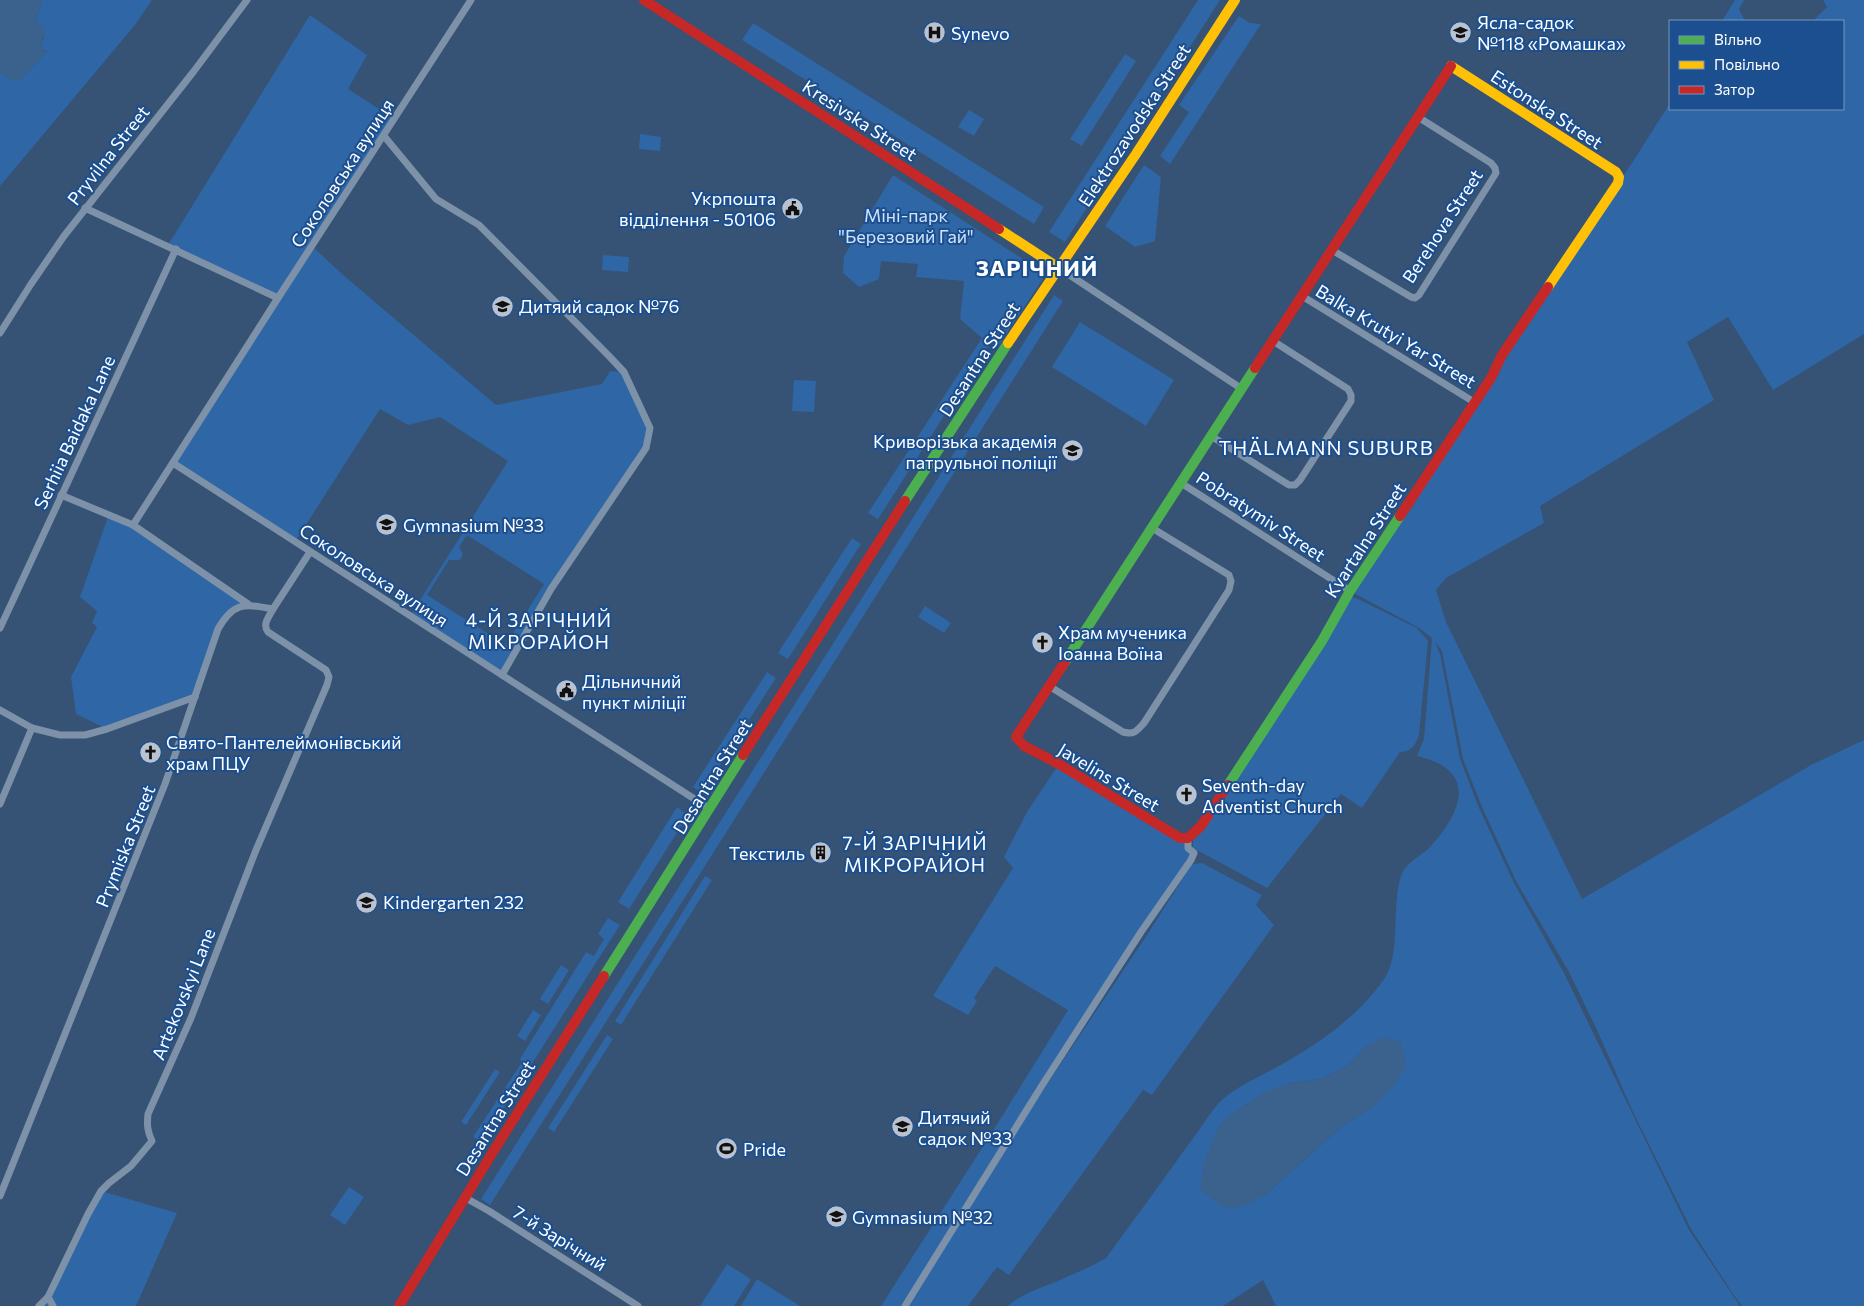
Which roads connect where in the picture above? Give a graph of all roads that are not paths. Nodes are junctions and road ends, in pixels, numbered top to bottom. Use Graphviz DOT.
graph roads {
  1 [pos="247,0"];
  2 [pos="472,0"];
  3 [pos="644,0"];
  4 [pos="1235,0"];
  5 [pos="1418,116"];
  6 [pos="384,136"];
  7 [pos="1618,184"];
  8 [pos="85,208"];
  9 [pos="176,249"];
  10 [pos="1332,250"];
  11 [pos="1059,268"];
  12 [pos="1302,296"];
  13 [pos="278,298"];
  14 [pos="0,334"];
  15 [pos="1273,341"];
  16 [pos="1242,389"];
  17 [pos="1474,402"];
  18 [pos="1211,436"];
  19 [pos="173,463"];
  20 [pos="1181,483"];
  21 [pos="61,495"];
  22 [pos="133,526"];
  23 [pos="1152,528"];
  24 [pos="310,552"];
  25 [pos="1350,591"];
  26 [pos="248,604"];
  27 [pos="273,609"];
  28 [pos="0,628"];
  29 [pos="502,675"];
  30 [pos="1049,686"];
  31 [pos="195,697"];
  32 [pos="0,710"];
  33 [pos="32,728"];
  34 [pos="0,804"];
  35 [pos="710,809"];
  36 [pos="1188,838"];
  37 [pos="0,1196"];
  38 [pos="464,1197"];
  39 [pos="48,1298"];
  40 [pos="38,1306"];
  41 [pos="53,1306"];
  42 [pos="399,1306"];
  43 [pos="638,1306"];
  44 [pos="905,1306"];
  1 -- 8 [label="street, Pryvilna Street"];
  2 -- 6 [label="street, Соколовська вулиця"];
  3 -- 11 [label="street, Kresivska Street"];
  4 -- 11 [label="street, Elektrozavodska Street"];
  5 -- 7 [label="street, Estonska Street"];
  5 -- 10 [label="street"];
  5 -- 10 [label="street, Berehova Street"];
  6 -- 13 [label="street, Соколовська вулиця"];
  6 -- 29 [label="street"];
  7 -- 17 [label="street, Kvartalna Street"];
  8 -- 9 [label="street"];
  8 -- 14 [label="street, Pryvilna Street"];
  9 -- 13 [label="street"];
  9 -- 21 [label="street, Serhiia Baidaka Lane"];
  10 -- 12 [label="street"];
  11 -- 16 [label="street"];
  11 -- 35 [label="street, Desantna Street"];
  12 -- 15 [label="street"];
  12 -- 17 [label="street, Balka Krutyi Yar Street"];
  13 -- 19 [label="street, Соколовська вулиця"];
  15 -- 16 [label="street"];
  15 -- 18 [label="street"];
  16 -- 18 [label="street"];
  17 -- 25 [label="street, Kvartalna Street"];
  18 -- 20 [label="street"];
  19 -- 22 [label="street, Соколовська вулиця"];
  19 -- 24 [label="street, Соколовська вулиця"];
  20 -- 23 [label="street"];
  20 -- 25 [label="street, Pobratymiv Street"];
  21 -- 22 [label="street"];
  21 -- 28 [label="street, Serhiia Baidaka Lane"];
  22 -- 26 [label="street"];
  23 -- 30 [label="street"];
  23 -- 30 [label="street"];
  24 -- 27 [label="street"];
  24 -- 29 [label="street, Соколовська вулиця"];
  25 -- 36 [label="street, Kvartalna Street"];
  26 -- 27 [label="street"];
  26 -- 31 [label="street, Prymiska Street"];
  27 -- 39 [label="street, Artekovskyi Lane"];
  29 -- 35 [label="street, Соколовська вулиця"];
  30 -- 36 [label="street, Javelins Street"];
  31 -- 33 [label="street"];
  31 -- 37 [label="street, Prymiska Street"];
  32 -- 33 [label="street"];
  33 -- 34 [label="street"];
  35 -- 38 [label="street, Desantna Street"];
  36 -- 44 [label="street"];
  38 -- 42 [label="street, Desantna Street"];
  38 -- 43 [label="street, 7-й Зарічний"];
  39 -- 40 [label="street, Artekovskyi Lane"];
  39 -- 41 [label="street"];
}
